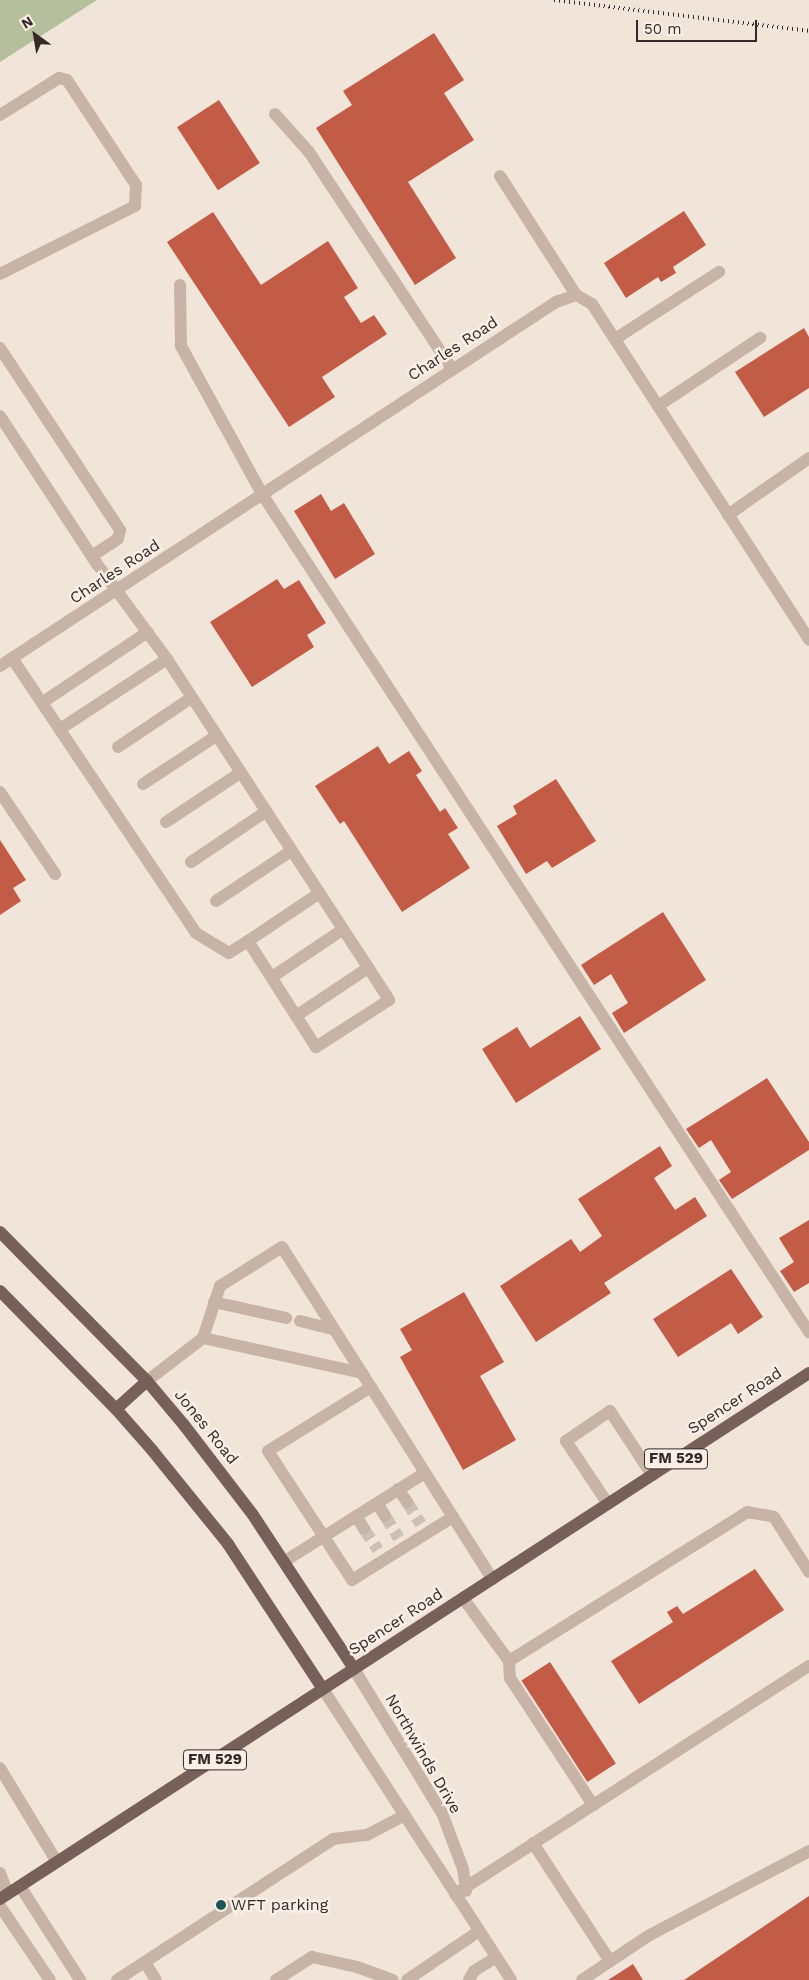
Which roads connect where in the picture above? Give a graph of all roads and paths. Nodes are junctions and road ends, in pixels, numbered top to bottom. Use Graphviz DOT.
graph roads {
  1 [pos="275,114"];
  2 [pos="0,115"];
  3 [pos="500,176"];
  4 [pos="719,272"];
  5 [pos="0,274"];
  6 [pos="180,285"];
  7 [pos="576,295"];
  8 [pos="760,338"];
  9 [pos="615,339"];
  10 [pos="0,348"];
  11 [pos="452,369"];
  12 [pos="658,406"];
  13 [pos="0,416"];
  14 [pos="809,458"];
  15 [pos="262,494"];
  16 [pos="728,514"];
  17 [pos="92,556"];
  18 [pos="118,591"];
  19 [pos="148,632"];
  20 [pos="809,640"];
  21 [pos="12,658"];
  22 [pos="167,660"];
  23 [pos="0,666"];
  24 [pos="191,698"];
  25 [pos="43,702"];
  26 [pos="60,729"];
  27 [pos="216,736"];
  28 [pos="118,747"];
  29 [pos="240,773"];
  30 [pos="143,784"];
  31 [pos="0,792"];
  32 [pos="265,812"];
  33 [pos="166,822"];
  34 [pos="291,851"];
  35 [pos="191,862"];
  36 [pos="55,874"];
  37 [pos="318,894"];
  38 [pos="216,901"];
  39 [pos="342,930"];
  40 [pos="248,941"];
  41 [pos="368,968"];
  42 [pos="272,977"];
  43 [pos="296,1016"];
  44 [pos="0,1232"];
  45 [pos="0,1291"];
  46 [pos="214,1302"];
  47 [pos="286,1318"];
  48 [pos="300,1321"];
  49 [pos="333,1328"];
  50 [pos="809,1332"];
  51 [pos="203,1338"];
  52 [pos="362,1373"];
  53 [pos="809,1373"];
  54 [pos="147,1381"];
  55 [pos="370,1387"];
  56 [pos="116,1408"];
  57 [pos="425,1473"];
  58 [pos="652,1475"];
  59 [pos="398,1490"];
  60 [pos="407,1502"];
  61 [pos="377,1503"];
  62 [pos="608,1504"];
  63 [pos="356,1516"];
  64 [pos="385,1516"];
  65 [pos="453,1517"];
  66 [pos="364,1529"];
  67 [pos="324,1537"];
  68 [pos="285,1561"];
  69 [pos="809,1572"];
  70 [pos="492,1579"];
  71 [pos="463,1598"];
  72 [pos="509,1661"];
  73 [pos="809,1666"];
  74 [pos="354,1669"];
  75 [pos="323,1689"];
  76 [pos="0,1768"];
  77 [pos="592,1805"];
  78 [pos="405,1815"];
  79 [pos="533,1843"];
  80 [pos="809,1851"];
  81 [pos="57,1862"];
  82 [pos="0,1873"];
  83 [pos="20,1886"];
  84 [pos="460,1890"];
  85 [pos="4,1897"];
  86 [pos="0,1906"];
  87 [pos="479,1931"];
  88 [pos="496,1957"];
  89 [pos="610,1961"];
  90 [pos="145,1962"];
  91 [pos="50,1980"];
  92 [pos="80,1980"];
  93 [pos="117,1980"];
  94 [pos="156,1980"];
  95 [pos="276,1980"];
  96 [pos="393,1980"];
  97 [pos="407,1980"];
  98 [pos="469,1980"];
  99 [pos="511,1980"];
  100 [pos="582,1980"];
  1 -- 11 [label="street"];
  2 -- 5 [label="street"];
  3 -- 7 [label="street"];
  4 -- 9 [label="street"];
  6 -- 15 [label="street"];
  7 -- 9 [label="street"];
  7 -- 11 [label="street, Charles Road"];
  8 -- 12 [label="street"];
  9 -- 12 [label="street"];
  10 -- 17 [label="street"];
  11 -- 15 [label="street, Charles Road"];
  12 -- 16 [label="street"];
  13 -- 17 [label="street"];
  14 -- 16 [label="street"];
  15 -- 18 [label="street, Charles Road"];
  15 -- 50 [label="street"];
  16 -- 20 [label="street"];
  17 -- 18 [label="street"];
  18 -- 19 [label="street"];
  18 -- 21 [label="street, Charles Road"];
  19 -- 22 [label="street"];
  19 -- 25 [label="street"];
  21 -- 23 [label="street, Charles Road"];
  21 -- 25 [label="street"];
  22 -- 24 [label="street"];
  22 -- 26 [label="street"];
  24 -- 27 [label="street"];
  24 -- 28 [label="street"];
  25 -- 26 [label="street"];
  26 -- 40 [label="street"];
  27 -- 29 [label="street"];
  27 -- 30 [label="street"];
  29 -- 32 [label="street"];
  29 -- 33 [label="street"];
  31 -- 36 [label="street"];
  32 -- 34 [label="street"];
  32 -- 35 [label="street"];
  34 -- 37 [label="street"];
  34 -- 38 [label="street"];
  37 -- 39 [label="street"];
  37 -- 40 [label="street"];
  39 -- 41 [label="street"];
  39 -- 42 [label="street"];
  40 -- 42 [label="street"];
  41 -- 43 [label="street"];
  41 -- 43 [label="street"];
  42 -- 43 [label="street"];
  44 -- 54 [label="main road, Jones Road"];
  45 -- 56 [label="main road"];
  46 -- 47 [label="street"];
  46 -- 49 [label="street"];
  46 -- 51 [label="street"];
  48 -- 49 [label="street"];
  49 -- 52 [label="street"];
  51 -- 52 [label="street"];
  51 -- 54 [label="street"];
  52 -- 55 [label="street"];
  53 -- 58 [label="main road, Spencer Road / FM 529"];
  54 -- 56 [label="main road"];
  54 -- 68 [label="main road, Jones Road"];
  55 -- 57 [label="street"];
  55 -- 67 [label="street"];
  56 -- 75 [label="main road"];
  57 -- 59 [label="street"];
  57 -- 65 [label="street"];
  58 -- 62 [label="main road, Spencer Road / FM 529"];
  58 -- 62 [label="street"];
  59 -- 60 [label="street"];
  59 -- 61 [label="street"];
  61 -- 63 [label="street"];
  61 -- 64 [label="street"];
  62 -- 70 [label="main road, Spencer Road / FM 529"];
  63 -- 66 [label="street"];
  63 -- 67 [label="street"];
  65 -- 67 [label="street"];
  65 -- 70 [label="street"];
  67 -- 68 [label="street"];
  68 -- 74 [label="main road, Jones Road"];
  69 -- 72 [label="street"];
  70 -- 71 [label="main road, Spencer Road / FM 529"];
  71 -- 72 [label="street"];
  71 -- 74 [label="main road, Spencer Road / FM 529"];
  72 -- 77 [label="street"];
  73 -- 77 [label="street"];
  74 -- 75 [label="main road, Spencer Road / FM 529"];
  74 -- 84 [label="street, Northwinds Drive"];
  75 -- 78 [label="street, Northwinds Drive"];
  75 -- 81 [label="main road, Spencer Road / FM 529"];
  76 -- 81 [label="street"];
  77 -- 79 [label="street"];
  78 -- 84 [label="street, Northwinds Drive"];
  78 -- 90 [label="street"];
  79 -- 84 [label="street"];
  79 -- 89 [label="street"];
  80 -- 89 [label="street"];
  81 -- 83 [label="main road, Spencer Road / FM 529"];
  82 -- 85 [label="street"];
  83 -- 85 [label="main road, Spencer Road / FM 529"];
  83 -- 92 [label="street"];
  84 -- 87 [label="street, Northwinds Drive"];
  86 -- 91 [label="street"];
  87 -- 88 [label="street, Northwinds Drive"];
  87 -- 97 [label="street"];
  88 -- 98 [label="street"];
  88 -- 99 [label="street, Northwinds Drive"];
  89 -- 100 [label="street"];
  90 -- 93 [label="street"];
  90 -- 94 [label="street"];
  95 -- 96 [label="street"];
}
